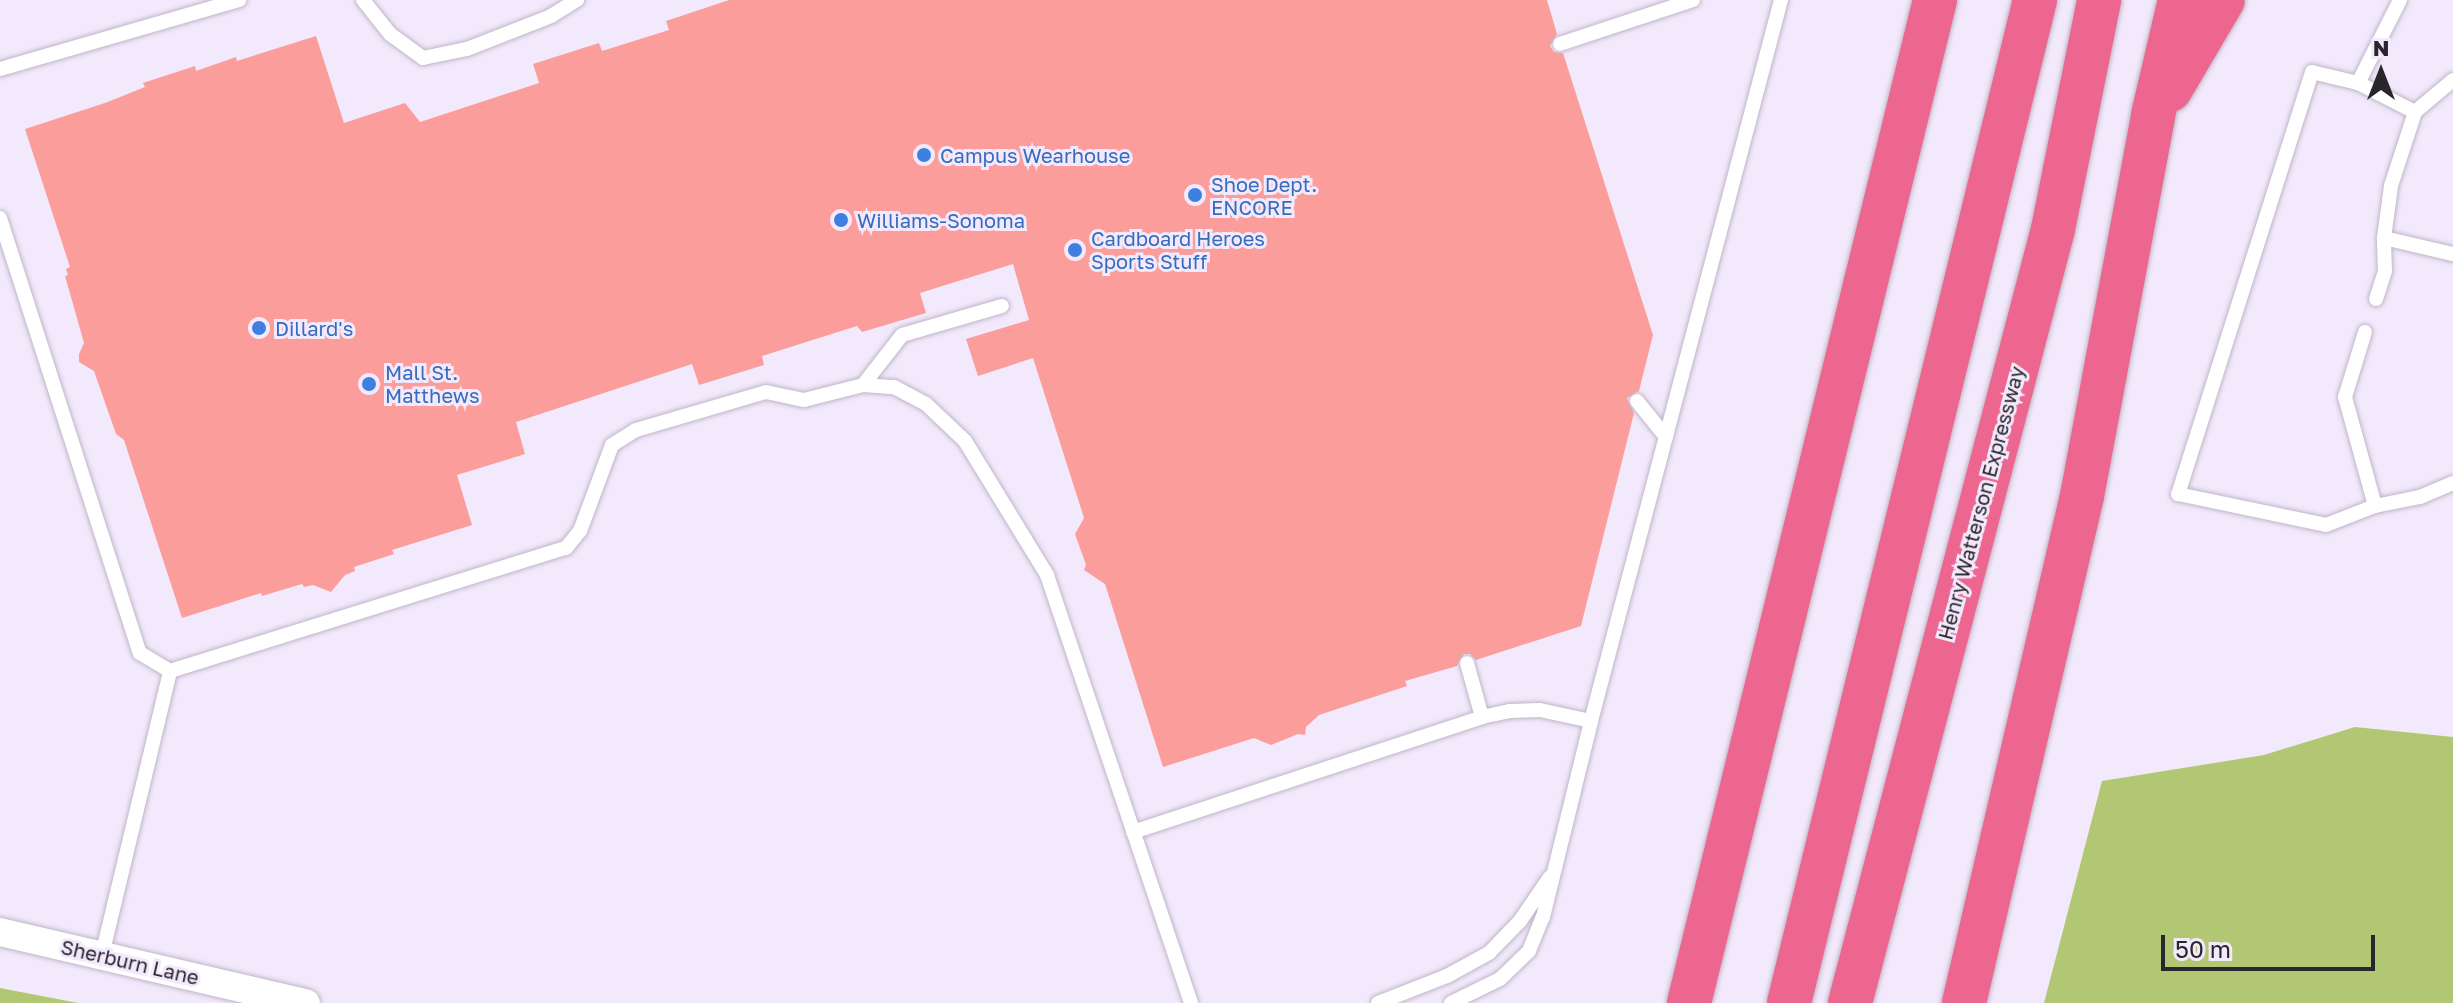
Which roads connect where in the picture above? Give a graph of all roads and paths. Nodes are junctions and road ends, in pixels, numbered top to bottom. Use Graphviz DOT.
graph roads {
  1 [pos="239,0"];
  2 [pos="363,0"];
  3 [pos="577,0"];
  4 [pos="1693,0"];
  5 [pos="1781,0"];
  6 [pos="1935,0"];
  7 [pos="2035,0"];
  8 [pos="2099,0"];
  9 [pos="2180,0"];
  10 [pos="2223,0"];
  11 [pos="2400,0"];
  12 [pos="1658,6"];
  13 [pos="1560,44"];
  14 [pos="0,69"];
  15 [pos="2453,80"];
  16 [pos="2358,83"];
  17 [pos="2415,112"];
  18 [pos="2153,115"];
  19 [pos="0,218"];
  20 [pos="2384,238"];
  21 [pos="2453,254"];
  22 [pos="2376,299"];
  23 [pos="1002,306"];
  24 [pos="2365,332"];
  25 [pos="863,385"];
  26 [pos="1637,401"];
  27 [pos="1666,437"];
  28 [pos="2453,483"];
  29 [pos="2375,506"];
  30 [pos="1467,663"];
  31 [pos="170,671"];
  32 [pos="1482,717"];
  33 [pos="1591,721"];
  34 [pos="1133,832"];
  35 [pos="1553,873"];
  36 [pos="0,932"];
  37 [pos="102,955"];
  38 [pos="306,1003"];
  39 [pos="1191,1003"];
  40 [pos="1378,1003"];
  41 [pos="1451,1003"];
  42 [pos="1689,1003"];
  43 [pos="1789,1003"];
  44 [pos="1850,1003"];
  45 [pos="1964,1003"];
  1 -- 14 [label="lane"];
  2 -- 3 [label="lane"];
  4 -- 12 [label="lane"];
  5 -- 27 [label="lane"];
  6 -- 42 [label="highway"];
  7 -- 43 [label="highway"];
  8 -- 44 [label="highway, Henry Watterson Expressway"];
  9 -- 18 [label="highway"];
  10 -- 18 [label="highway"];
  11 -- 16 [label="lane"];
  12 -- 13 [label="lane"];
  15 -- 17 [label="lane"];
  16 -- 17 [label="lane"];
  16 -- 29 [label="lane"];
  17 -- 20 [label="lane"];
  18 -- 45 [label="highway"];
  19 -- 31 [label="lane"];
  20 -- 21 [label="lane"];
  20 -- 22 [label="lane"];
  23 -- 25 [label="lane"];
  24 -- 29 [label="lane"];
  25 -- 31 [label="lane"];
  25 -- 34 [label="lane"];
  26 -- 27 [label="lane"];
  27 -- 33 [label="lane"];
  28 -- 29 [label="lane"];
  30 -- 32 [label="lane"];
  31 -- 37 [label="lane"];
  32 -- 33 [label="lane"];
  32 -- 34 [label="lane"];
  33 -- 35 [label="lane"];
  34 -- 39 [label="lane"];
  35 -- 40 [label="lane"];
  35 -- 41 [label="lane"];
  36 -- 37 [label="street, Sherburn Lane"];
  37 -- 38 [label="street, Sherburn Lane"];
}
